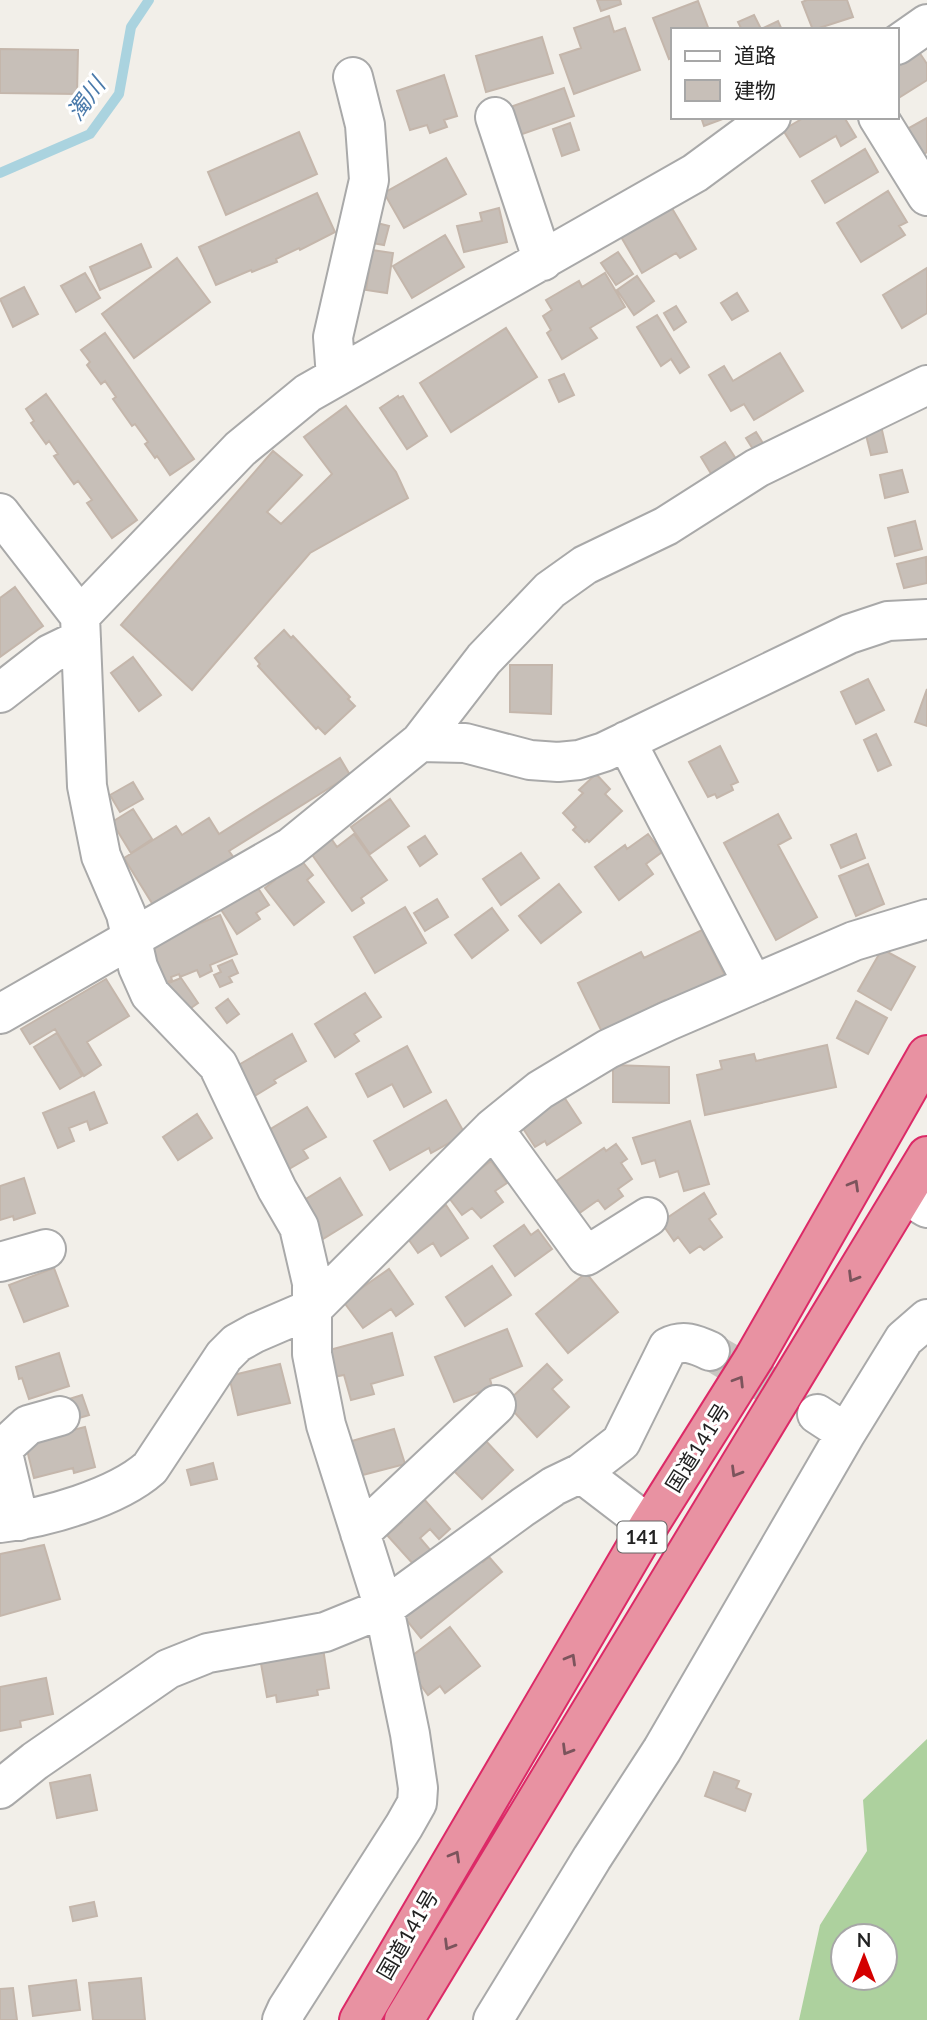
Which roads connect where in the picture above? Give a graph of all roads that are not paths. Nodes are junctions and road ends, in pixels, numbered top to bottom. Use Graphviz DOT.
graph roads {
  1 [pos="927,24"];
  2 [pos="899,44"];
  3 [pos="353,77"];
  4 [pos="495,117"];
  5 [pos="768,119"];
  6 [pos="878,119"];
  7 [pos="927,195"];
  8 [pos="543,261"];
  9 [pos="336,377"];
  10 [pos="927,385"];
  11 [pos="0,513"];
  12 [pos="927,619"];
  13 [pos="80,627"];
  14 [pos="0,693"];
  15 [pos="626,741"];
  16 [pos="421,742"];
  17 [pos="927,919"];
  18 [pos="132,937"];
  19 [pos="753,984"];
  20 [pos="0,1014"];
  21 [pos="927,1055"];
  22 [pos="493,1128"];
  23 [pos="927,1156"];
  24 [pos="916,1202"];
  25 [pos="648,1217"];
  26 [pos="46,1249"];
  27 [pos="0,1262"];
  28 [pos="313,1308"];
  29 [pos="927,1319"];
  30 [pos="710,1351"];
  31 [pos="496,1405"];
  32 [pos="61,1416"];
  33 [pos="581,1473"];
  34 [pos="10,1522"];
  35 [pos="649,1525"];
  36 [pos="360,1533"];
  37 [pos="384,1608"];
  38 [pos="0,1789"];
  39 [pos="278,2016"];
  40 [pos="359,2020"];
  41 [pos="404,2020"];
  42 [pos="494,2020"];
  1 -- 2 [label="street"];
  3 -- 9 [label="street"];
  4 -- 8 [label="street"];
  5 -- 8 [label="street"];
  6 -- 7 [label="street"];
  8 -- 9 [label="street"];
  9 -- 13 [label="street"];
  10 -- 16 [label="street"];
  11 -- 13 [label="street"];
  12 -- 15 [label="street"];
  13 -- 14 [label="street"];
  13 -- 18 [label="street"];
  15 -- 16 [label="street"];
  15 -- 19 [label="street"];
  16 -- 18 [label="street"];
  17 -- 19 [label="street"];
  18 -- 20 [label="street"];
  18 -- 28 [label="street"];
  19 -- 22 [label="street"];
  35 -- 21 [label="highway, 国道141号 / 141, one-way"];
  22 -- 25 [label="street"];
  22 -- 28 [label="street"];
  23 -- 24 [label="highway, 国道141号 / 141"];
  24 -- 41 [label="highway, 国道141号 / 141, one-way"];
  26 -- 27 [label="street"];
  28 -- 34 [label="street"];
  28 -- 36 [label="street"];
  29 -- 42 [label="street"];
  30 -- 33 [label="street"];
  31 -- 36 [label="street"];
  32 -- 34 [label="street"];
  33 -- 35 [label="street"];
  33 -- 37 [label="street"];
  40 -- 35 [label="highway, 国道141号 / 141, one-way"];
  36 -- 37 [label="street"];
  37 -- 38 [label="street"];
  37 -- 39 [label="street"];
}
